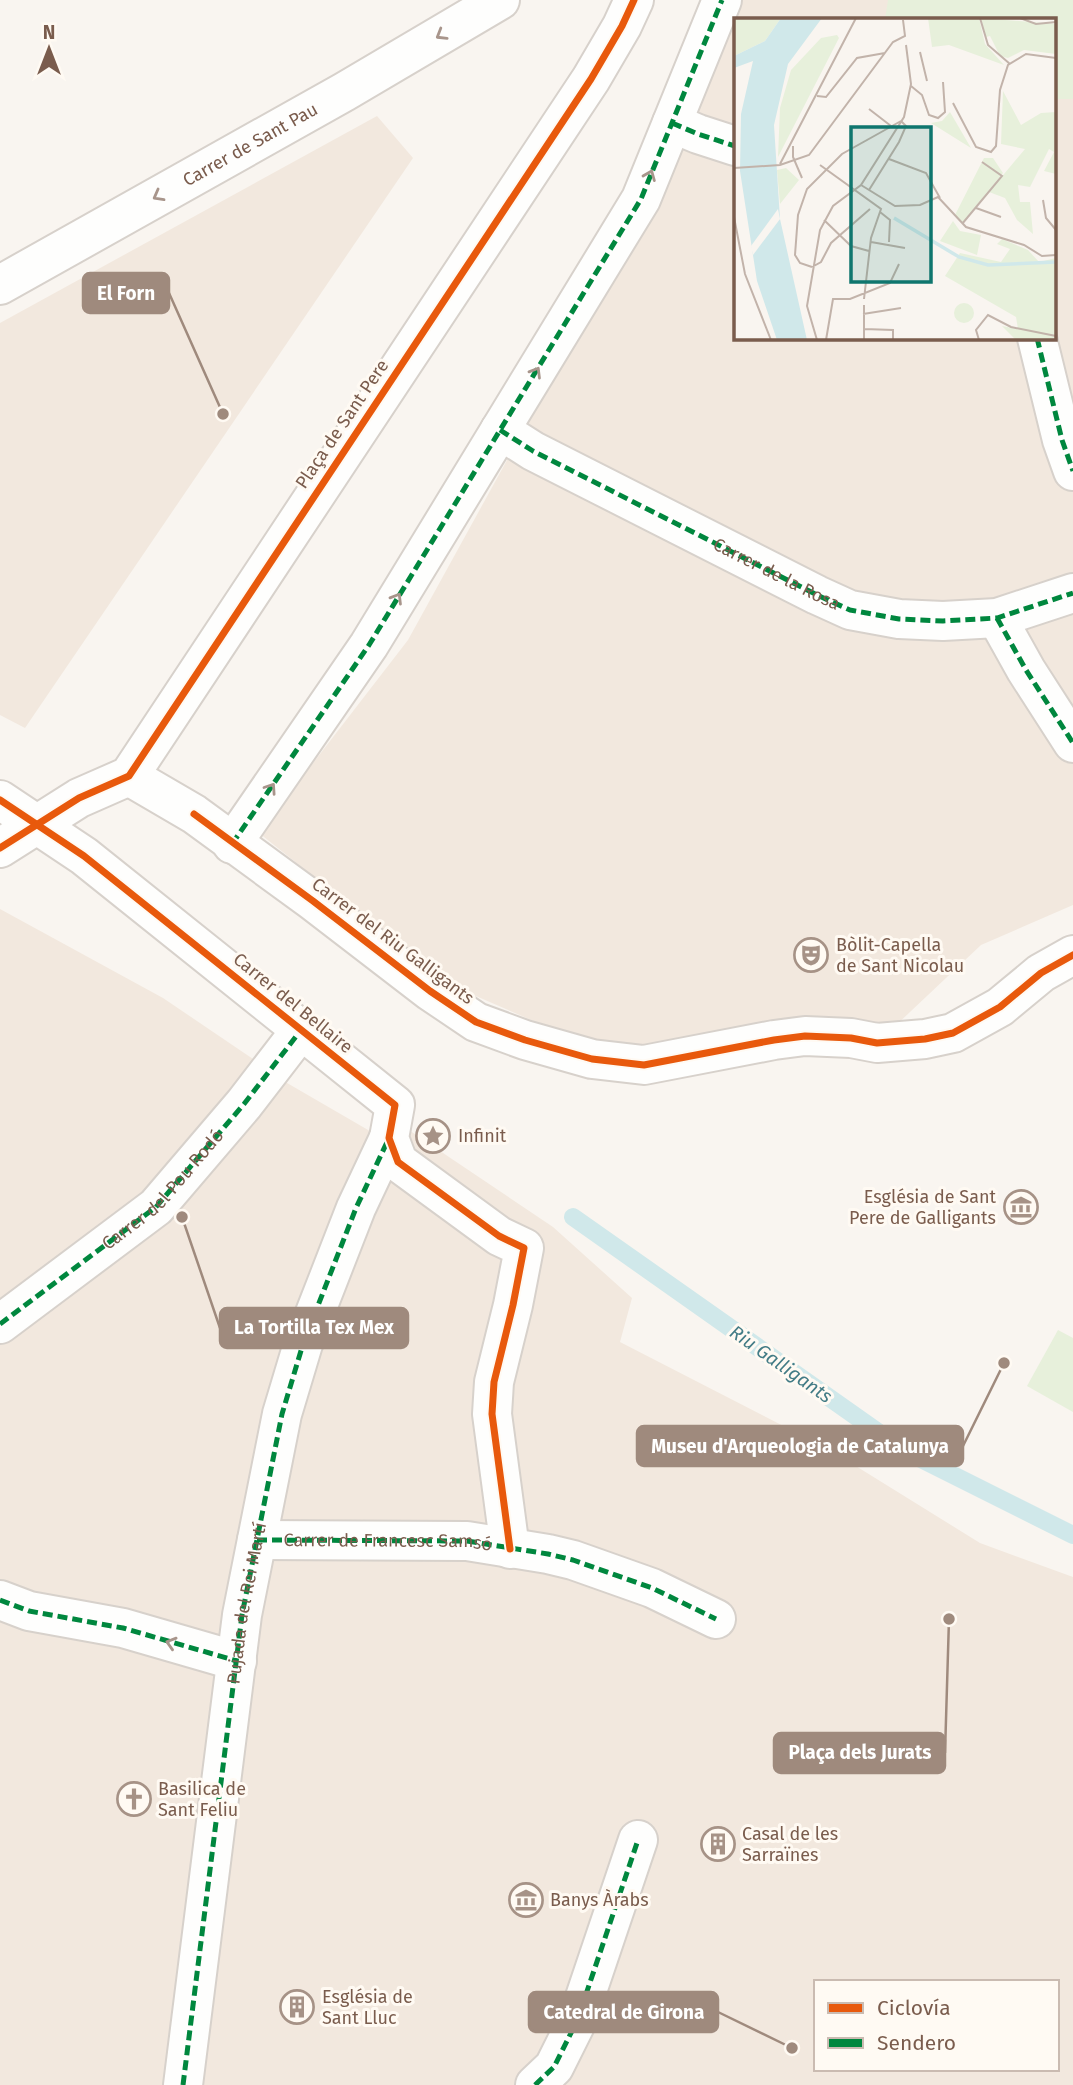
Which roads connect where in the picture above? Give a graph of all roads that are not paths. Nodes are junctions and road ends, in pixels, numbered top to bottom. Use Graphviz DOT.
graph roads {
  1 [pos="500,0"];
  2 [pos="722,0"];
  3 [pos="619,9"];
  4 [pos="672,123"];
  5 [pos="734,146"];
  6 [pos="0,285"];
  7 [pos="1037,340"];
  8 [pos="500,430"];
  9 [pos="1073,471"];
  10 [pos="1073,593"];
  11 [pos="997,618"];
  12 [pos="1073,743"];
  13 [pos="129,776"];
  14 [pos="0,800"];
  15 [pos="38,825"];
  16 [pos="232,844"];
  17 [pos="0,848"];
  18 [pos="1073,955"];
  19 [pos="301,1030"];
  20 [pos="389,1138"];
  21 [pos="0,1324"];
  22 [pos="257,1540"];
  23 [pos="510,1549"];
  24 [pos="0,1600"];
  25 [pos="716,1619"];
  26 [pos="237,1661"];
  27 [pos="638,1840"];
  28 [pos="183,2085"];
  29 [pos="535,2085"];
  1 -- 6 [label="street, Carrer de Sant Pau, one-way"];
  2 -- 4 [label="street"];
  3 -- 13 [label="street, Plaça de Sant Pere"];
  4 -- 5 [label="street"];
  8 -- 4 [label="street, one-way"];
  7 -- 9 [label="street"];
  8 -- 11 [label="street, Carrer de la Rosa"];
  16 -- 8 [label="street, one-way"];
  10 -- 11 [label="street, Carrer de la Rosa"];
  11 -- 12 [label="street"];
  13 -- 15 [label="street"];
  13 -- 16 [label="street, Carrer del Riu Galligants"];
  14 -- 15 [label="street, Carrer del Bellaire"];
  15 -- 17 [label="street"];
  15 -- 19 [label="street, Carrer del Bellaire"];
  16 -- 18 [label="street, Carrer del Riu Galligants"];
  19 -- 20 [label="street, Carrer del Bellaire"];
  19 -- 21 [label="street, Carrer del Pou Rodó"];
  20 -- 22 [label="street, Pujada del Rei Martí"];
  20 -- 23 [label="street"];
  22 -- 23 [label="street, Carrer de Francesc Samsó"];
  22 -- 26 [label="street, Pujada del Rei Martí"];
  23 -- 25 [label="street, Carrer de Francesc Samsó"];
  26 -- 24 [label="street, one-way"];
  26 -- 28 [label="street, Pujada del Rei Martí"];
  27 -- 29 [label="street"];
}
